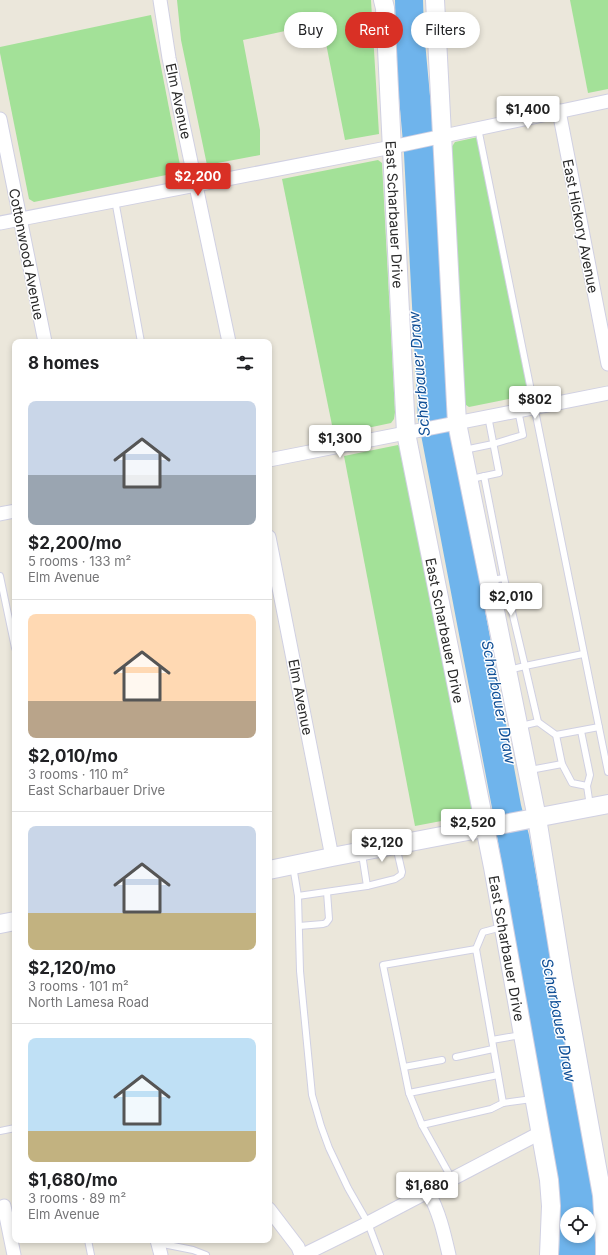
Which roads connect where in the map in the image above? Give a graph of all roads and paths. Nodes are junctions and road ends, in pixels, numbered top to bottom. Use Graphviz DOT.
graph roads {
  1 [pos="160,0"];
  2 [pos="383,0"];
  3 [pos="435,0"];
  4 [pos="608,101"];
  5 [pos="559,111"];
  6 [pos="0,119"];
  7 [pos="478,128"];
  8 [pos="442,136"];
  9 [pos="392,147"];
  10 [pos="197,185"];
  11 [pos="115,200"];
  12 [pos="20,219"];
  13 [pos="0,223"];
  14 [pos="44,339"];
  15 [pos="140,339"];
  16 [pos="228,339"];
  17 [pos="608,364"];
  18 [pos="608,393"];
  19 [pos="535,408"];
  20 [pos="518,410"];
  21 [pos="488,416"];
  22 [pos="456,423"];
  23 [pos="406,432"];
  24 [pos="493,444"];
  25 [pos="462,450"];
  26 [pos="272,459"];
  27 [pos="476,478"];
  28 [pos="12,512"];
  29 [pos="0,514"];
  30 [pos="272,552"];
  31 [pos="0,576"];
  32 [pos="496,579"];
  33 [pos="12,634"];
  34 [pos="584,654"];
  35 [pos="525,666"];
  36 [pos="507,670"];
  37 [pos="538,722"];
  38 [pos="518,726"];
  39 [pos="599,727"];
  40 [pos="580,731"];
  41 [pos="556,735"];
  42 [pos="562,764"];
  43 [pos="527,770"];
  44 [pos="608,772"];
  45 [pos="587,786"];
  46 [pos="608,804"];
  47 [pos="590,808"];
  48 [pos="532,819"];
  49 [pos="486,827"];
  50 [pos="396,845"];
  51 [pos="361,852"];
  52 [pos="332,857"];
  53 [pos="293,865"];
  54 [pos="272,869"];
  55 [pos="367,886"];
  56 [pos="327,892"];
  57 [pos="298,896"];
  58 [pos="12,922"];
  59 [pos="0,924"];
  60 [pos="299,926"];
  61 [pos="503,926"];
  62 [pos="476,949"];
  63 [pos="523,1035"];
  64 [pos="492,1040"];
  65 [pos="493,1049"];
  66 [pos="456,1056"];
  67 [pos="442,1060"];
  68 [pos="404,1067"];
  69 [pos="498,1075"];
  70 [pos="409,1093"];
  71 [pos="535,1099"];
  72 [pos="503,1103"];
  73 [pos="422,1125"];
  74 [pos="12,1129"];
  75 [pos="0,1131"];
  76 [pos="540,1133"];
  77 [pos="452,1180"];
  78 [pos="428,1192"];
  79 [pos="6,1205"];
  80 [pos="272,1213"];
  81 [pos="368,1223"];
  82 [pos="12,1242"];
  83 [pos="12,1243"];
  84 [pos="89,1243"];
  85 [pos="159,1246"];
  86 [pos="14,1255"];
  87 [pos="91,1255"];
  88 [pos="206,1255"];
  89 [pos="302,1255"];
  90 [pos="380,1255"];
  91 [pos="449,1255"];
  92 [pos="549,1255"];
  93 [pos="605,1255"];
  1 -- 10 [label="street, Elm Avenue"];
  2 -- 9 [label="main road, East Scharbauer Drive"];
  3 -- 8 [label="main road"];
  4 -- 5 [label="street"];
  5 -- 7 [label="street"];
  5 -- 17 [label="street, East Hickory Avenue"];
  6 -- 12 [label="street, Cottonwood Avenue"];
  7 -- 8 [label="street"];
  7 -- 19 [label="lane"];
  8 -- 9 [label="street"];
  8 -- 22 [label="main road"];
  9 -- 10 [label="street"];
  9 -- 23 [label="main road, East Scharbauer Drive"];
  10 -- 11 [label="street"];
  10 -- 16 [label="street, Elm Avenue"];
  11 -- 12 [label="street"];
  11 -- 15 [label="lane"];
  12 -- 13 [label="street"];
  12 -- 14 [label="street, Cottonwood Avenue"];
  18 -- 19 [label="street"];
  19 -- 20 [label="street"];
  19 -- 34 [label="lane"];
  20 -- 21 [label="street"];
  20 -- 24 [label="lane"];
  21 -- 22 [label="street"];
  21 -- 24 [label="lane"];
  22 -- 23 [label="street"];
  22 -- 25 [label="main road"];
  23 -- 26 [label="street"];
  23 -- 49 [label="main road, East Scharbauer Drive"];
  24 -- 25 [label="lane"];
  24 -- 27 [label="lane"];
  25 -- 27 [label="main road"];
  27 -- 32 [label="main road"];
  28 -- 29 [label="street"];
  30 -- 52 [label="street, Elm Avenue"];
  31 -- 33 [label="lane"];
  32 -- 35 [label="lane"];
  32 -- 36 [label="main road"];
  34 -- 35 [label="lane"];
  34 -- 39 [label="lane"];
  35 -- 36 [label="lane"];
  35 -- 37 [label="lane"];
  36 -- 38 [label="main road"];
  37 -- 38 [label="lane"];
  37 -- 41 [label="lane"];
  38 -- 43 [label="main road"];
  39 -- 40 [label="lane"];
  39 -- 44 [label="lane"];
  40 -- 41 [label="lane"];
  40 -- 45 [label="lane"];
  41 -- 42 [label="lane"];
  42 -- 43 [label="lane"];
  42 -- 45 [label="lane"];
  43 -- 48 [label="main road"];
  45 -- 47 [label="lane"];
  46 -- 47 [label="main road"];
  47 -- 48 [label="main road"];
  48 -- 49 [label="main road"];
  48 -- 93 [label="main road"];
  49 -- 50 [label="main road"];
  49 -- 61 [label="main road, East Scharbauer Drive"];
  50 -- 51 [label="main road"];
  50 -- 55 [label="lane"];
  51 -- 52 [label="main road"];
  51 -- 55 [label="lane"];
  52 -- 53 [label="main road"];
  53 -- 54 [label="main road"];
  53 -- 57 [label="lane"];
  55 -- 56 [label="lane"];
  56 -- 57 [label="lane"];
  56 -- 60 [label="lane"];
  57 -- 60 [label="lane"];
  58 -- 59 [label="main road"];
  60 -- 81 [label="lane"];
  61 -- 62 [label="lane"];
  61 -- 63 [label="main road, East Scharbauer Drive"];
  62 -- 64 [label="lane"];
  62 -- 68 [label="lane"];
  63 -- 64 [label="lane"];
  63 -- 71 [label="main road, East Scharbauer Drive"];
  64 -- 65 [label="lane"];
  65 -- 66 [label="lane"];
  65 -- 69 [label="lane"];
  67 -- 68 [label="lane"];
  68 -- 70 [label="lane"];
  69 -- 70 [label="lane"];
  69 -- 72 [label="lane"];
  70 -- 73 [label="lane"];
  71 -- 72 [label="lane"];
  71 -- 76 [label="main road, East Scharbauer Drive"];
  72 -- 73 [label="lane"];
  73 -- 77 [label="lane"];
  74 -- 75 [label="lane"];
  76 -- 77 [label="street"];
  76 -- 92 [label="main road, East Scharbauer Drive"];
  77 -- 78 [label="street"];
  78 -- 81 [label="street"];
  78 -- 91 [label="street"];
  79 -- 82 [label="street"];
  80 -- 89 [label="street"];
  81 -- 89 [label="street"];
  81 -- 90 [label="lane"];
  83 -- 86 [label="street"];
  84 -- 87 [label="lane"];
  85 -- 88 [label="lane"];
}
